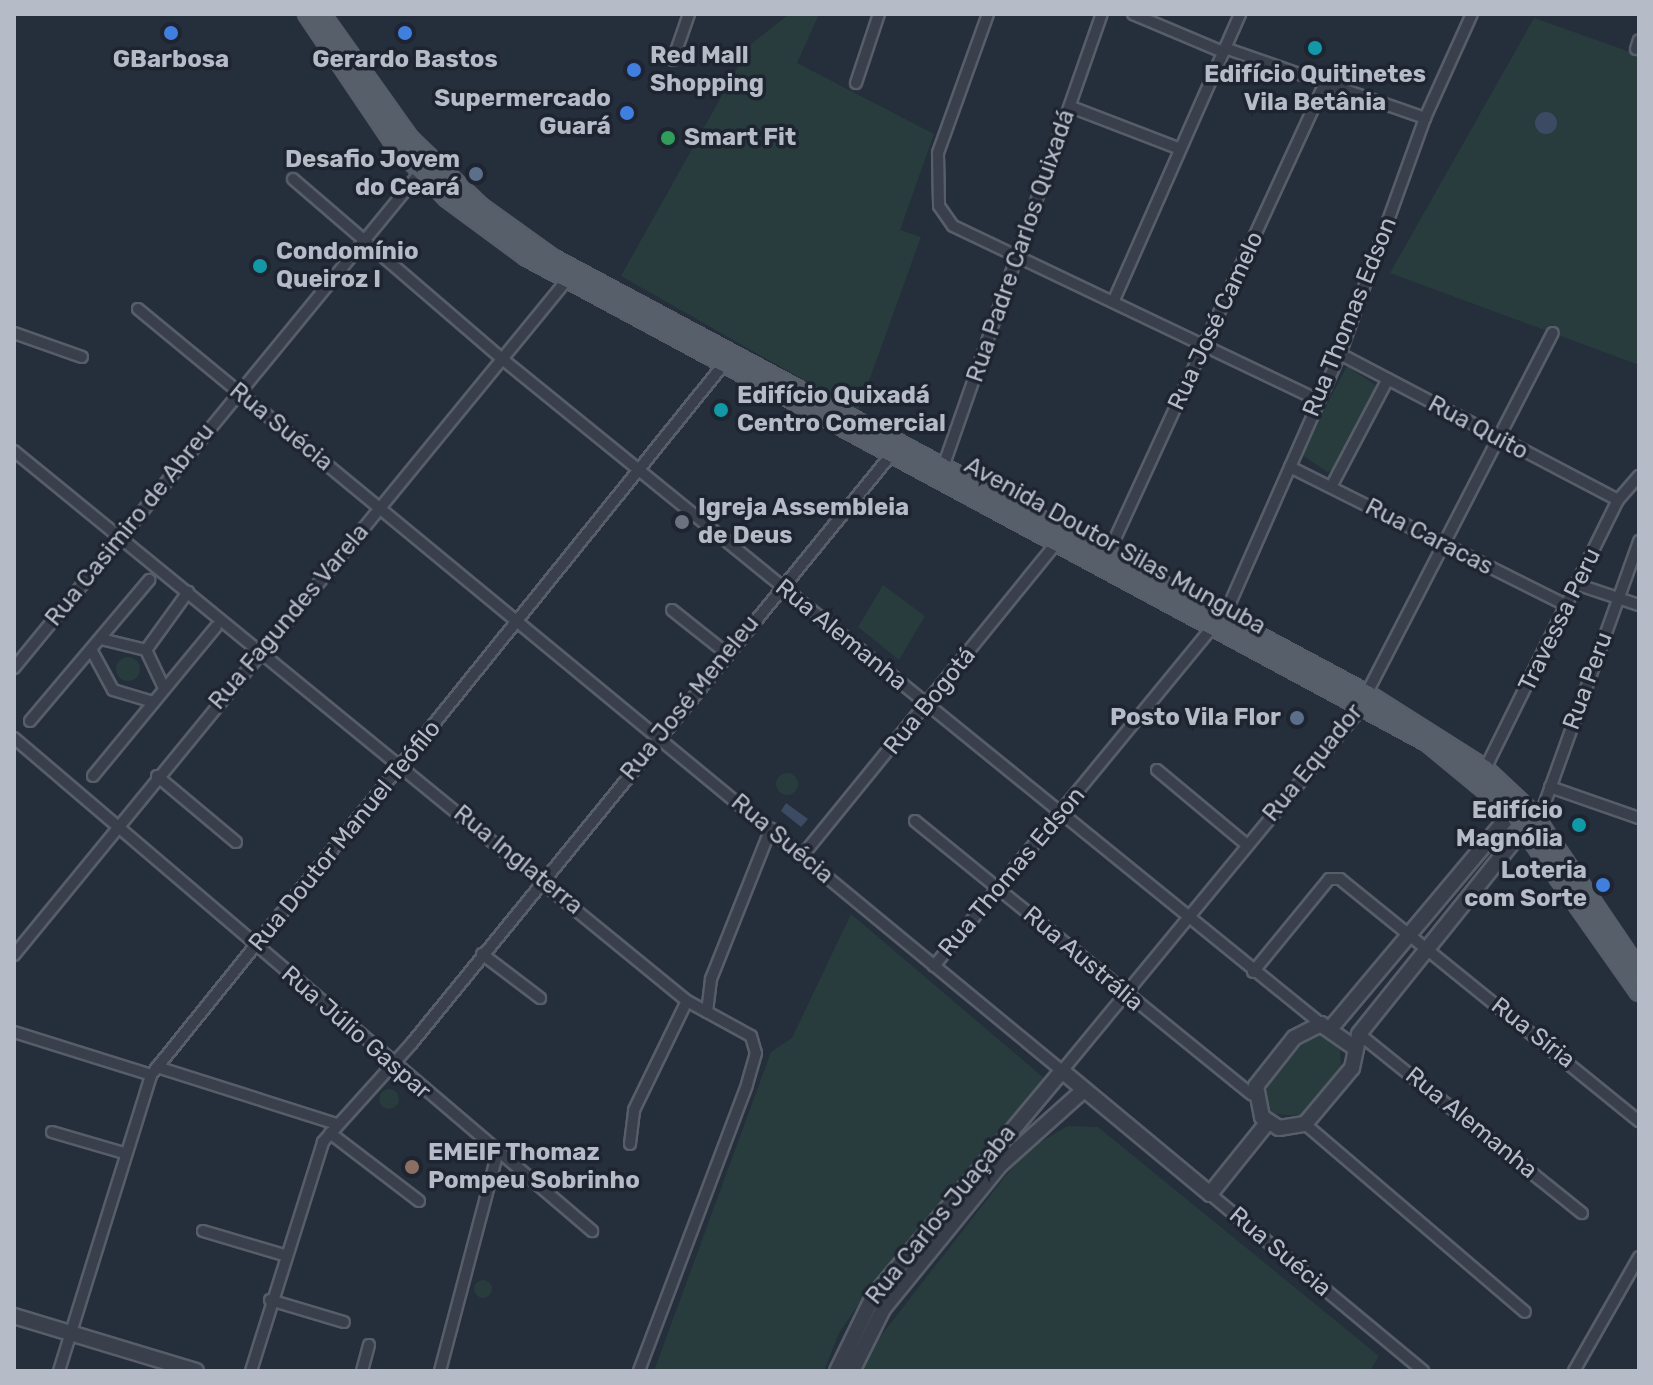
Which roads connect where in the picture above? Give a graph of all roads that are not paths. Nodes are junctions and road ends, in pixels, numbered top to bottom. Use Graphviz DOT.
graph roads {
  1 [pos="307,14"];
  2 [pos="321,14"];
  3 [pos="689,14"];
  4 [pos="879,14"];
  5 [pos="988,14"];
  6 [pos="1102,14"];
  7 [pos="1133,14"];
  8 [pos="1240,14"];
  9 [pos="1472,14"];
  10 [pos="1224,50"];
  11 [pos="673,60"];
  12 [pos="856,83"];
  13 [pos="1324,85"];
  14 [pos="1071,107"];
  15 [pos="1425,118"];
  16 [pos="1178,148"];
  17 [pos="425,166"];
  18 [pos="293,179"];
  19 [pos="363,240"];
  20 [pos="1018,256"];
  21 [pos="566,281"];
  22 [pos="1114,300"];
  23 [pos="138,309"];
  24 [pos="14,333"];
  25 [pos="1553,333"];
  26 [pos="1206,342"];
  27 [pos="1340,354"];
  28 [pos="82,357"];
  29 [pos="501,358"];
  30 [pos="729,359"];
  31 [pos="1388,379"];
  32 [pos="238,393"];
  33 [pos="1318,400"];
  34 [pos="1502,443"];
  35 [pos="896,448"];
  36 [pos="14,451"];
  37 [pos="1290,467"];
  38 [pos="641,469"];
  39 [pos="941,472"];
  40 [pos="1639,476"];
  41 [pos="1331,487"];
  42 [pos="1618,500"];
  43 [pos="380,507"];
  44 [pos="120,538"];
  45 [pos="1639,541"];
  46 [pos="1056,544"];
  47 [pos="1445,548"];
  48 [pos="1107,556"];
  49 [pos="149,580"];
  50 [pos="1579,585"];
  51 [pos="780,587"];
  52 [pos="188,592"];
  53 [pos="1617,598"];
  54 [pos="1639,605"];
  55 [pos="1568,606"];
  56 [pos="672,610"];
  57 [pos="520,622"];
  58 [pos="1217,624"];
  59 [pos="216,627"];
  60 [pos="101,639"];
  61 [pos="146,650"];
  62 [pos="92,651"];
  63 [pos="260,652"];
  64 [pos="726,653"];
  65 [pos="14,668"];
  66 [pos="164,688"];
  67 [pos="1364,700"];
  68 [pos="153,702"];
  69 [pos="928,705"];
  70 [pos="30,721"];
  71 [pos="659,737"];
  72 [pos="14,738"];
  73 [pos="402,765"];
  74 [pos="1485,769"];
  75 [pos="1157,770"];
  76 [pos="93,776"];
  77 [pos="157,776"];
  78 [pos="1550,787"];
  79 [pos="1512,812"];
  80 [pos="1061,813"];
  81 [pos="1639,818"];
  82 [pos="915,821"];
  83 [pos="1531,825"];
  84 [pos="115,828"];
  85 [pos="771,828"];
  86 [pos="236,842"];
  87 [pos="1247,845"];
  88 [pos="1480,852"];
  89 [pos="802,856"];
  90 [pos="1493,863"];
  91 [pos="544,881"];
  92 [pos="998,888"];
  93 [pos="1189,919"];
  94 [pos="1412,936"];
  95 [pos="256,947"];
  96 [pos="1425,947"];
  97 [pos="482,954"];
  98 [pos="14,955"];
  99 [pos="934,966"];
  100 [pos="1253,972"];
  101 [pos="1638,982"];
  102 [pos="1125,996"];
  103 [pos="540,998"];
  104 [pos="687,1001"];
  105 [pos="707,1012"];
  106 [pos="1326,1026"];
  107 [pos="14,1032"];
  108 [pos="1356,1040"];
  109 [pos="393,1065"];
  110 [pos="154,1071"];
  111 [pos="1062,1071"];
  112 [pos="1084,1090"];
  113 [pos="1252,1095"];
  114 [pos="1035,1099"];
  115 [pos="1055,1114"];
  116 [pos="1639,1121"];
  117 [pos="1267,1123"];
  118 [pos="1305,1124"];
  119 [pos="334,1128"];
  120 [pos="52,1132"];
  121 [pos="630,1144"];
  122 [pos="498,1152"];
  123 [pos="124,1153"];
  124 [pos="1210,1194"];
  125 [pos="419,1201"];
  126 [pos="1582,1213"];
  127 [pos="203,1231"];
  128 [pos="592,1231"];
  129 [pos="284,1255"];
  130 [pos="1639,1257"];
  131 [pos="270,1300"];
  132 [pos="1525,1312"];
  133 [pos="14,1316"];
  134 [pos="344,1322"];
  135 [pos="71,1334"];
  136 [pos="369,1345"];
  137 [pos="59,1371"];
  138 [pos="196,1371"];
  139 [pos="251,1371"];
  140 [pos="362,1371"];
  141 [pos="440,1371"];
  142 [pos="639,1371"];
  143 [pos="837,1371"];
  144 [pos="852,1371"];
  145 [pos="1423,1371"];
  146 [pos="1574,1371"];
  1 -- 17 [label="main road, Avenida Doutor Silas Munguba"];
  2 -- 17 [label="main road, Avenida Doutor Silas Munguba"];
  3 -- 11 [label="street"];
  4 -- 12 [label="street"];
  5 -- 20 [label="street"];
  6 -- 14 [label="street, Rua Padre Carlos Quixadá"];
  7 -- 10 [label="street"];
  8 -- 10 [label="street"];
  9 -- 15 [label="street, Rua Thomas Edson"];
  10 -- 13 [label="street"];
  10 -- 16 [label="street"];
  13 -- 15 [label="street"];
  13 -- 26 [label="street, Rua José Camelo"];
  14 -- 16 [label="street"];
  14 -- 20 [label="street, Rua Padre Carlos Quixadá"];
  15 -- 27 [label="street, Rua Thomas Edson"];
  16 -- 22 [label="street"];
  17 -- 19 [label="street, Rua Casimiro de Abreu"];
  17 -- 21 [label="main road, Avenida Doutor Silas Munguba"];
  17 -- 30 [label="main road, Avenida Doutor Silas Munguba"];
  18 -- 19 [label="street, Rua Alemanha"];
  19 -- 29 [label="street, Rua Alemanha"];
  19 -- 32 [label="street, Rua Casimiro de Abreu"];
  20 -- 22 [label="street"];
  20 -- 39 [label="street, Rua Padre Carlos Quixadá"];
  21 -- 29 [label="street, Rua Fagundes Varela"];
  21 -- 30 [label="main road, Avenida Doutor Silas Munguba"];
  22 -- 26 [label="street"];
  23 -- 32 [label="street, Rua Suécia"];
  24 -- 28 [label="street"];
  25 -- 34 [label="street, Rua Equador"];
  26 -- 33 [label="street"];
  26 -- 48 [label="street, Rua José Camelo"];
  27 -- 31 [label="street, Rua Quito"];
  27 -- 33 [label="street, Rua Thomas Edson"];
  29 -- 38 [label="street, Rua Alemanha"];
  29 -- 43 [label="street, Rua Fagundes Varela"];
  30 -- 35 [label="main road, Avenida Doutor Silas Munguba"];
  30 -- 38 [label="street, Rua Doutor Manuel Teófilo"];
  31 -- 34 [label="street, Rua Quito"];
  31 -- 41 [label="street"];
  32 -- 43 [label="street, Rua Suécia"];
  32 -- 44 [label="street, Rua Casimiro de Abreu"];
  33 -- 37 [label="street, Rua Thomas Edson"];
  34 -- 42 [label="street, Rua Quito"];
  34 -- 47 [label="street, Rua Equador"];
  35 -- 39 [label="main road, Avenida Doutor Silas Munguba"];
  35 -- 51 [label="street, Rua José Meneleu"];
  36 -- 44 [label="street, Rua Inglaterra"];
  37 -- 41 [label="street, Rua Caracas"];
  37 -- 58 [label="street, Rua Thomas Edson"];
  38 -- 51 [label="street, Rua Alemanha"];
  38 -- 57 [label="street, Rua Doutor Manuel Teófilo"];
  39 -- 46 [label="main road, Avenida Doutor Silas Munguba"];
  39 -- 48 [label="main road, Avenida Doutor Silas Munguba"];
  40 -- 42 [label="street, Travessa Peru"];
  41 -- 47 [label="street, Rua Caracas"];
  42 -- 50 [label="street, Travessa Peru"];
  43 -- 57 [label="street, Rua Suécia"];
  43 -- 63 [label="street, Rua Fagundes Varela"];
  44 -- 52 [label="street, Rua Inglaterra"];
  44 -- 65 [label="street, Rua Casimiro de Abreu"];
  45 -- 53 [label="street, Rua Peru"];
  46 -- 58 [label="main road, Avenida Doutor Silas Munguba"];
  46 -- 69 [label="street, Rua Bogotá"];
  47 -- 55 [label="street, Rua Caracas"];
  47 -- 67 [label="street, Rua Equador"];
  48 -- 58 [label="main road, Avenida Doutor Silas Munguba"];
  49 -- 60 [label="street"];
  50 -- 53 [label="street"];
  50 -- 55 [label="street, Travessa Peru"];
  51 -- 64 [label="street, Rua José Meneleu"];
  51 -- 69 [label="street, Rua Alemanha"];
  52 -- 61 [label="street"];
  52 -- 63 [label="street, Rua Inglaterra"];
  53 -- 54 [label="street"];
  53 -- 78 [label="street, Rua Peru"];
  55 -- 74 [label="street, Travessa Peru"];
  56 -- 64 [label="street"];
  57 -- 71 [label="street, Rua Suécia"];
  57 -- 73 [label="street, Rua Doutor Manuel Teófilo"];
  58 -- 67 [label="main road, Avenida Doutor Silas Munguba"];
  58 -- 80 [label="street, Rua Thomas Edson"];
  59 -- 66 [label="street"];
  60 -- 61 [label="street"];
  60 -- 62 [label="street"];
  61 -- 66 [label="street"];
  62 -- 68 [label="street"];
  62 -- 70 [label="street"];
  63 -- 73 [label="street, Rua Inglaterra"];
  63 -- 77 [label="street, Rua Fagundes Varela"];
  64 -- 71 [label="street, Rua José Meneleu"];
  66 -- 68 [label="street"];
  67 -- 74 [label="main road, Avenida Doutor Silas Munguba"];
  67 -- 79 [label="main road, Avenida Doutor Silas Munguba"];
  67 -- 87 [label="street, Rua Equador"];
  68 -- 76 [label="street"];
  69 -- 80 [label="street, Rua Alemanha"];
  69 -- 89 [label="street, Rua Bogotá"];
  71 -- 85 [label="street, Rua Suécia"];
  71 -- 91 [label="street, Rua José Meneleu"];
  72 -- 84 [label="street, Rua Júlio Gaspar"];
  73 -- 91 [label="street, Rua Inglaterra"];
  73 -- 95 [label="street, Rua Doutor Manuel Teófilo"];
  74 -- 83 [label="main road, Avenida Doutor Silas Munguba"];
  75 -- 87 [label="street"];
  77 -- 84 [label="street, Rua Fagundes Varela"];
  77 -- 86 [label="street"];
  78 -- 81 [label="street"];
  78 -- 83 [label="street, Rua Peru"];
  79 -- 83 [label="main road, Avenida Doutor Silas Munguba"];
  79 -- 88 [label="street"];
  80 -- 92 [label="street, Rua Thomas Edson"];
  80 -- 93 [label="street, Rua Alemanha"];
  82 -- 92 [label="street, Rua Austrália"];
  83 -- 90 [label="street, Rua Peru"];
  83 -- 101 [label="main road, Avenida Doutor Silas Munguba"];
  84 -- 95 [label="street, Rua Júlio Gaspar"];
  84 -- 98 [label="street, Rua Fagundes Varela"];
  85 -- 89 [label="street, Rua Suécia"];
  85 -- 105 [label="street"];
  87 -- 93 [label="street, Rua Equador"];
  88 -- 90 [label="street"];
  88 -- 94 [label="street"];
  89 -- 99 [label="street, Rua Suécia"];
  90 -- 96 [label="street, Rua Peru"];
  91 -- 97 [label="street, Rua José Meneleu"];
  91 -- 104 [label="street, Rua Inglaterra"];
  92 -- 99 [label="street, Rua Thomas Edson"];
  92 -- 102 [label="street, Rua Austrália"];
  93 -- 100 [label="street, Rua Alemanha"];
  93 -- 102 [label="street, Rua Equador"];
  94 -- 96 [label="street, Rua Síria"];
  94 -- 100 [label="street"];
  94 -- 106 [label="street"];
  95 -- 109 [label="street, Rua Júlio Gaspar"];
  95 -- 110 [label="street, Rua Doutor Manuel Teófilo"];
  96 -- 108 [label="street, Rua Peru"];
  96 -- 116 [label="street, Rua Síria"];
  97 -- 103 [label="street"];
  97 -- 109 [label="street, Rua José Meneleu"];
  99 -- 111 [label="street, Rua Suécia"];
  100 -- 106 [label="street, Rua Alemanha"];
  102 -- 111 [label="street, Rua Equador"];
  102 -- 113 [label="street, Rua Austrália"];
  104 -- 105 [label="street, Rua Inglaterra"];
  104 -- 121 [label="street"];
  105 -- 142 [label="street, Rua Inglaterra"];
  106 -- 108 [label="street"];
  106 -- 113 [label="street"];
  107 -- 110 [label="street"];
  108 -- 118 [label="street, Rua Peru"];
  108 -- 126 [label="street, Rua Alemanha"];
  109 -- 119 [label="street, Rua José Meneleu"];
  109 -- 122 [label="street, Rua Júlio Gaspar"];
  110 -- 119 [label="street"];
  110 -- 123 [label="street, Rua Doutor Manuel Teófilo"];
  111 -- 112 [label="street, Rua Suécia"];
  111 -- 114 [label="street, Rua Carlos Juaçaba"];
  112 -- 115 [label="street, Rua Carlos Juaçaba"];
  112 -- 124 [label="street, Rua Suécia"];
  113 -- 117 [label="street"];
  114 -- 115 [label="street"];
  114 -- 143 [label="street, Rua Carlos Juaçaba"];
  115 -- 144 [label="street, Rua Carlos Juaçaba"];
  117 -- 118 [label="street"];
  117 -- 124 [label="street"];
  118 -- 132 [label="street"];
  119 -- 125 [label="street"];
  119 -- 129 [label="street, Rua José Meneleu"];
  120 -- 123 [label="street"];
  122 -- 128 [label="street, Rua Júlio Gaspar"];
  122 -- 141 [label="street"];
  123 -- 135 [label="street, Rua Doutor Manuel Teófilo"];
  124 -- 145 [label="street, Rua Suécia"];
  127 -- 129 [label="street"];
  129 -- 131 [label="street, Rua José Meneleu"];
  130 -- 146 [label="street"];
  131 -- 134 [label="street"];
  131 -- 139 [label="street, Rua José Meneleu"];
  133 -- 135 [label="street"];
  135 -- 137 [label="street, Rua Doutor Manuel Teófilo"];
  135 -- 138 [label="street"];
  136 -- 140 [label="street"];
}
